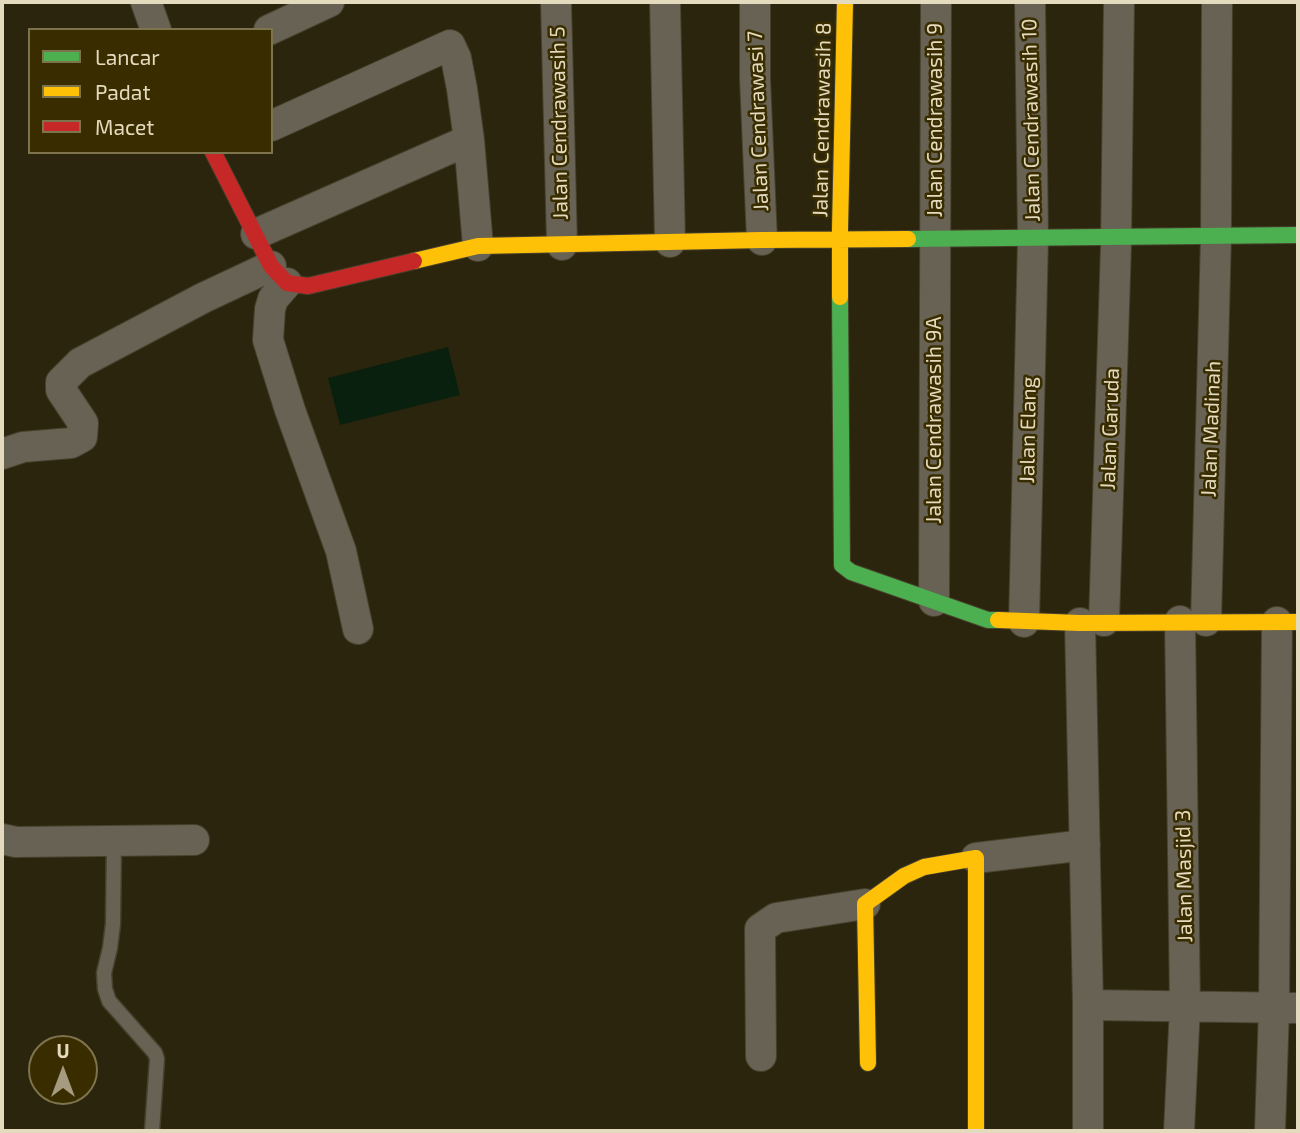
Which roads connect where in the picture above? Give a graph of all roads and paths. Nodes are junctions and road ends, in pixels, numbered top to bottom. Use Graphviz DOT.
graph roads {
  1 [pos="146,2"];
  2 [pos="329,2"];
  3 [pos="556,2"];
  4 [pos="665,2"];
  5 [pos="755,2"];
  6 [pos="845,2"];
  7 [pos="936,2"];
  8 [pos="1030,2"];
  9 [pos="1119,2"];
  10 [pos="1217,2"];
  11 [pos="155,28"];
  12 [pos="272,28"];
  13 [pos="273,125"];
  14 [pos="469,140"];
  15 [pos="214,154"];
  16 [pos="256,234"];
  17 [pos="1298,235"];
  18 [pos="1216,236"];
  19 [pos="1115,237"];
  20 [pos="840,239"];
  21 [pos="934,239"];
  22 [pos="1032,239"];
  23 [pos="762,240"];
  24 [pos="670,242"];
  25 [pos="562,245"];
  26 [pos="478,246"];
  27 [pos="279,274"];
  28 [pos="2,454"];
  29 [pos="934,601"];
  30 [pos="1193,621"];
  31 [pos="1024,622"];
  32 [pos="1092,622"];
  33 [pos="1287,622"];
  34 [pos="358,628"];
  35 [pos="2,839"];
  36 [pos="194,840"];
  37 [pos="114,841"];
  38 [pos="1085,845"];
  39 [pos="976,858"];
  40 [pos="865,904"];
  41 [pos="1088,1005"];
  42 [pos="1185,1007"];
  43 [pos="1286,1008"];
  44 [pos="761,1056"];
  45 [pos="868,1063"];
  46 [pos="152,1131"];
  47 [pos="976,1131"];
  48 [pos="1088,1131"];
  49 [pos="1180,1131"];
  50 [pos="1270,1131"];
  1 -- 11 [label="street"];
  2 -- 12 [label="street"];
  3 -- 25 [label="street, Jalan Cendrawasih 5"];
  4 -- 24 [label="street"];
  5 -- 23 [label="street, Jalan Cendrawasi 7"];
  6 -- 20 [label="street, Jalan Cendrawasih 8"];
  7 -- 21 [label="street, Jalan Cendrawasih 9"];
  8 -- 22 [label="street, Jalan Cendrawasih 10"];
  9 -- 19 [label="street, Jalan Garuda"];
  10 -- 18 [label="street, Jalan Madinah"];
  13 -- 14 [label="street"];
  14 -- 16 [label="street"];
  14 -- 26 [label="street"];
  15 -- 16 [label="street"];
  16 -- 27 [label="street"];
  17 -- 18 [label="street"];
  18 -- 19 [label="street"];
  18 -- 30 [label="street, Jalan Madinah"];
  19 -- 22 [label="street"];
  19 -- 32 [label="street, Jalan Garuda"];
  20 -- 21 [label="street"];
  20 -- 23 [label="street"];
  20 -- 29 [label="street, Jalan Cendrawasih 8"];
  21 -- 22 [label="street"];
  21 -- 29 [label="street, Jalan Cendrawasih 9A"];
  22 -- 31 [label="street, Jalan Elang"];
  23 -- 24 [label="street"];
  24 -- 25 [label="street"];
  25 -- 26 [label="street"];
  26 -- 27 [label="street"];
  27 -- 28 [label="street"];
  27 -- 34 [label="street"];
  29 -- 31 [label="street"];
  30 -- 32 [label="street"];
  30 -- 33 [label="street"];
  30 -- 42 [label="street, Jalan Masjid 3"];
  31 -- 32 [label="street"];
  32 -- 38 [label="street, Jalan Garuda"];
  33 -- 43 [label="street"];
  35 -- 37 [label="street"];
  36 -- 37 [label="street"];
  37 -- 46 [label="lane"];
  38 -- 39 [label="street"];
  38 -- 41 [label="street, Jalan Garuda"];
  39 -- 40 [label="street"];
  39 -- 47 [label="street"];
  40 -- 44 [label="street"];
  40 -- 45 [label="street"];
  41 -- 42 [label="street"];
  41 -- 48 [label="street, Jalan Garuda"];
  42 -- 43 [label="street"];
  42 -- 49 [label="street, Jalan Masjid 3"];
  43 -- 50 [label="street"];
}
